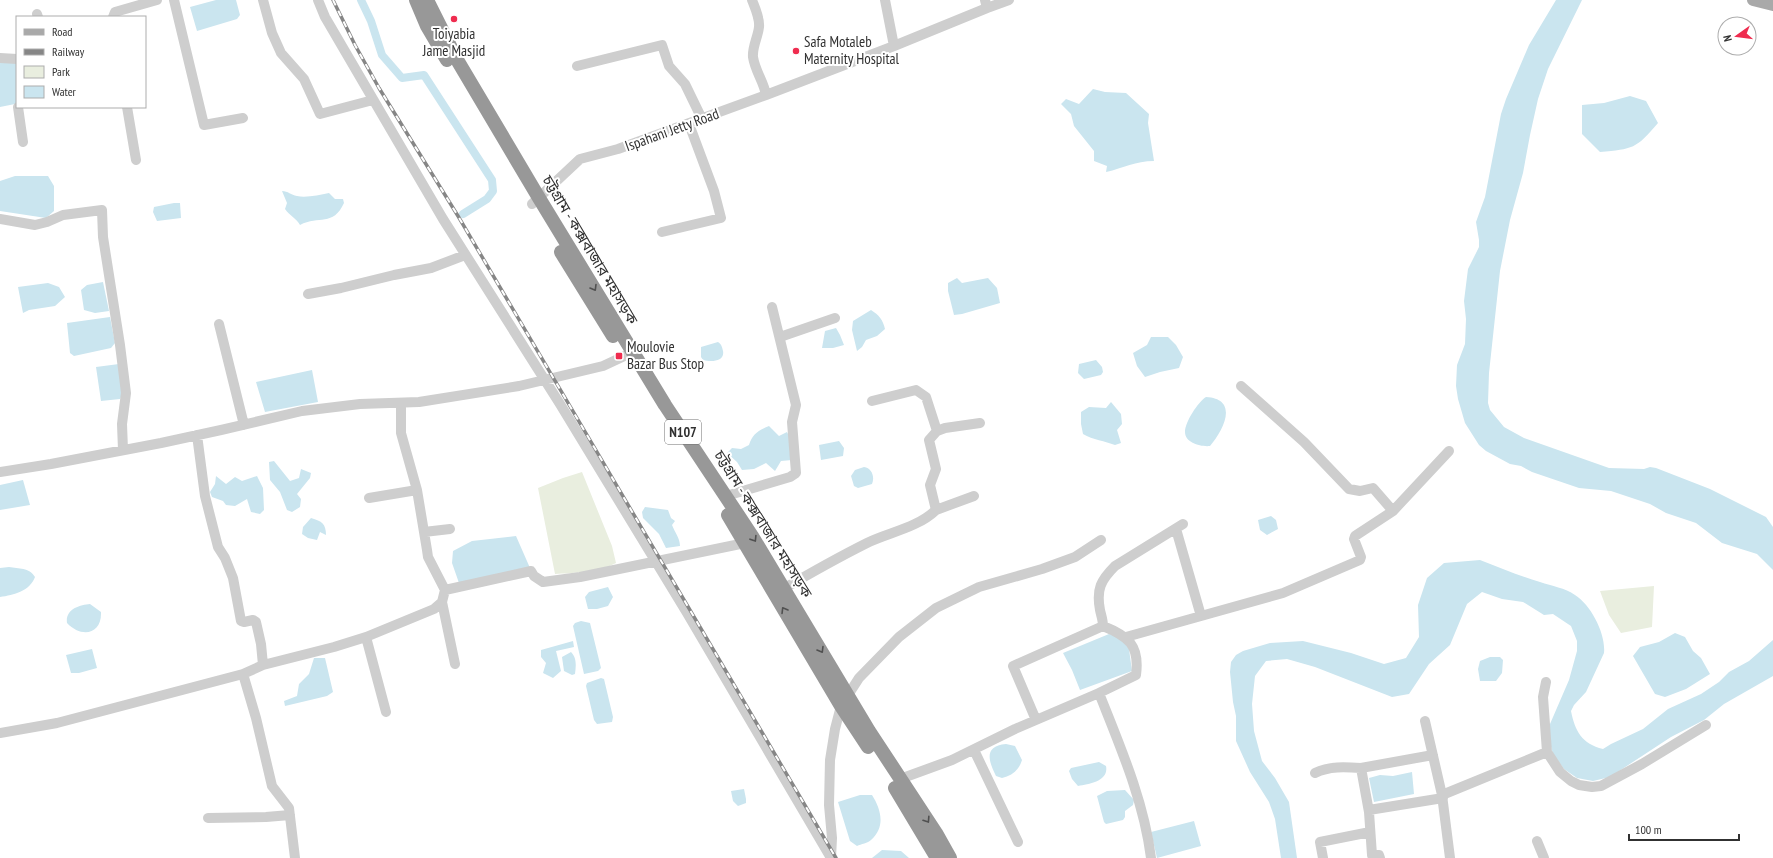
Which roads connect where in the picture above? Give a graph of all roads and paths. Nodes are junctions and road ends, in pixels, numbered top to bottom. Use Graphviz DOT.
graph roads {
  1 [pos="157,0"];
  2 [pos="174,0"];
  3 [pos="264,0"];
  4 [pos="318,0"];
  5 [pos="416,0"];
  6 [pos="426,0"];
  7 [pos="752,0"];
  8 [pos="884,0"];
  9 [pos="1009,0"];
  10 [pos="1753,0"];
  11 [pos="986,4"];
  12 [pos="1773,5"];
  13 [pos="113,16"];
  14 [pos="894,46"];
  15 [pos="0,58"];
  16 [pos="16,59"];
  17 [pos="577,66"];
  18 [pos="766,95"];
  19 [pos="372,100"];
  20 [pos="18,108"];
  21 [pos="127,108"];
  22 [pos="243,118"];
  23 [pos="702,119"];
  24 [pos="689,124"];
  25 [pos="23,142"];
  26 [pos="136,160"];
  27 [pos="535,201"];
  28 [pos="0,219"];
  29 [pos="662,232"];
  30 [pos="465,255"];
  31 [pos="308,294"];
  32 [pos="772,307"];
  33 [pos="835,318"];
  34 [pos="219,324"];
  35 [pos="780,337"];
  36 [pos="629,354"];
  37 [pos="545,381"];
  38 [pos="1241,386"];
  39 [pos="872,401"];
  40 [pos="401,403"];
  41 [pos="980,423"];
  42 [pos="244,425"];
  43 [pos="937,431"];
  44 [pos="197,435"];
  45 [pos="123,450"];
  46 [pos="1449,452"];
  47 [pos="0,472"];
  48 [pos="417,490"];
  49 [pos="726,496"];
  50 [pos="974,496"];
  51 [pos="369,498"];
  52 [pos="936,510"];
  53 [pos="1393,511"];
  54 [pos="450,528"];
  55 [pos="424,532"];
  56 [pos="1101,540"];
  57 [pos="745,543"];
  58 [pos="656,561"];
  59 [pos="445,590"];
  60 [pos="780,591"];
  61 [pos="442,602"];
  62 [pos="1201,616"];
  63 [pos="1103,626"];
  64 [pos="366,637"];
  65 [pos="1126,637"];
  66 [pos="455,664"];
  67 [pos="262,665"];
  68 [pos="243,674"];
  69 [pos="1546,682"];
  70 [pos="1099,692"];
  71 [pos="845,700"];
  72 [pos="386,712"];
  73 [pos="1036,720"];
  74 [pos="1424,721"];
  75 [pos="1706,725"];
  76 [pos="0,733"];
  77 [pos="974,750"];
  78 [pos="1547,752"];
  79 [pos="1433,755"];
  80 [pos="1361,768"];
  81 [pos="1315,773"];
  82 [pos="900,779"];
  83 [pos="1443,797"];
  84 [pos="1369,810"];
  85 [pos="290,814"];
  86 [pos="208,818"];
  87 [pos="1370,832"];
  88 [pos="1537,840"];
  89 [pos="1018,842"];
  90 [pos="295,858"];
  91 [pos="831,858"];
  92 [pos="937,858"];
  93 [pos="950,858"];
  94 [pos="1151,858"];
  95 [pos="1324,858"];
  96 [pos="1380,858"];
  97 [pos="1450,858"];
  98 [pos="1544,858"];
  1 -- 13 [label="street"];
  2 -- 22 [label="street"];
  3 -- 19 [label="street"];
  4 -- 19 [label="street"];
  5 -- 27 [label="highway, চট্টগ্রাম - কক্সবাজার মহাসড়ক / N107"];
  6 -- 27 [label="highway, চট্টগ্রাম - কক্সবাজার মহাসড়ক / N107"];
  7 -- 18 [label="street"];
  8 -- 14 [label="street"];
  9 -- 11 [label="street, Ispahani Jetty Road"];
  10 -- 12 [label="main road"];
  11 -- 14 [label="street, Ispahani Jetty Road"];
  14 -- 18 [label="street, Ispahani Jetty Road"];
  15 -- 16 [label="street"];
  17 -- 23 [label="street"];
  18 -- 23 [label="street, Ispahani Jetty Road"];
  19 -- 30 [label="street"];
  20 -- 25 [label="street"];
  21 -- 26 [label="street"];
  23 -- 24 [label="street, Ispahani Jetty Road"];
  24 -- 27 [label="street, Ispahani Jetty Road"];
  24 -- 29 [label="street"];
  27 -- 36 [label="highway, চট্টগ্রাম - কক্সবাজার মহাসড়ক / N107"];
  28 -- 45 [label="street"];
  30 -- 31 [label="street"];
  30 -- 37 [label="street"];
  32 -- 35 [label="street"];
  33 -- 35 [label="street"];
  34 -- 42 [label="street"];
  35 -- 49 [label="street"];
  36 -- 37 [label="street"];
  36 -- 49 [label="highway, চট্টগ্রাম - কক্সবাজার মহাসড়ক / N107"];
  36 -- 57 [label="highway, চট্টগ্রাম - কক্সবাজার মহাসড়ক / N107"];
  37 -- 40 [label="street"];
  37 -- 58 [label="street"];
  38 -- 53 [label="street"];
  39 -- 43 [label="street"];
  40 -- 42 [label="street"];
  40 -- 48 [label="street"];
  41 -- 43 [label="street"];
  42 -- 44 [label="street"];
  43 -- 52 [label="street"];
  44 -- 45 [label="street"];
  44 -- 67 [label="street"];
  45 -- 47 [label="street"];
  46 -- 53 [label="street"];
  48 -- 51 [label="street"];
  48 -- 55 [label="street"];
  49 -- 60 [label="highway, চট্টগ্রাম - কক্সবাজার মহাসড়ক / N107, one-way"];
  50 -- 52 [label="street"];
  52 -- 60 [label="street"];
  53 -- 62 [label="street"];
  54 -- 55 [label="street"];
  55 -- 59 [label="street"];
  56 -- 71 [label="street"];
  57 -- 58 [label="street"];
  57 -- 60 [label="highway, চট্টগ্রাম - কক্সবাজার মহাসড়ক / N107"];
  58 -- 59 [label="street"];
  58 -- 91 [label="street"];
  59 -- 61 [label="street"];
  60 -- 71 [label="highway, চট্টগ্রাম - কক্সবাজার মহাসড়ক / N107"];
  61 -- 64 [label="street"];
  61 -- 66 [label="street"];
  62 -- 63 [label="street"];
  62 -- 65 [label="street"];
  63 -- 65 [label="street"];
  63 -- 73 [label="street"];
  64 -- 67 [label="street"];
  64 -- 72 [label="street"];
  65 -- 70 [label="street"];
  67 -- 68 [label="street"];
  68 -- 76 [label="street"];
  68 -- 85 [label="street"];
  69 -- 78 [label="street"];
  70 -- 73 [label="street"];
  70 -- 94 [label="street"];
  71 -- 82 [label="highway, চট্টগ্রাম - কক্সবাজার মহাসড়ক / N107"];
  71 -- 91 [label="street"];
  71 -- 92 [label="highway, চট্টগ্রাম - কক্সবাজার মহাসড়ক / N107"];
  73 -- 77 [label="street"];
  74 -- 79 [label="street"];
  75 -- 78 [label="street"];
  77 -- 82 [label="street"];
  77 -- 89 [label="street"];
  78 -- 83 [label="street"];
  79 -- 80 [label="street"];
  79 -- 83 [label="street"];
  80 -- 81 [label="street"];
  80 -- 84 [label="street"];
  82 -- 93 [label="highway, চট্টগ্রাম - কক্সবাজার মহাসড়ক / N107, one-way"];
  83 -- 84 [label="street"];
  83 -- 97 [label="street"];
  84 -- 87 [label="street"];
  85 -- 86 [label="street"];
  85 -- 90 [label="street"];
  87 -- 95 [label="street"];
  87 -- 96 [label="street"];
  88 -- 98 [label="street"];
}
